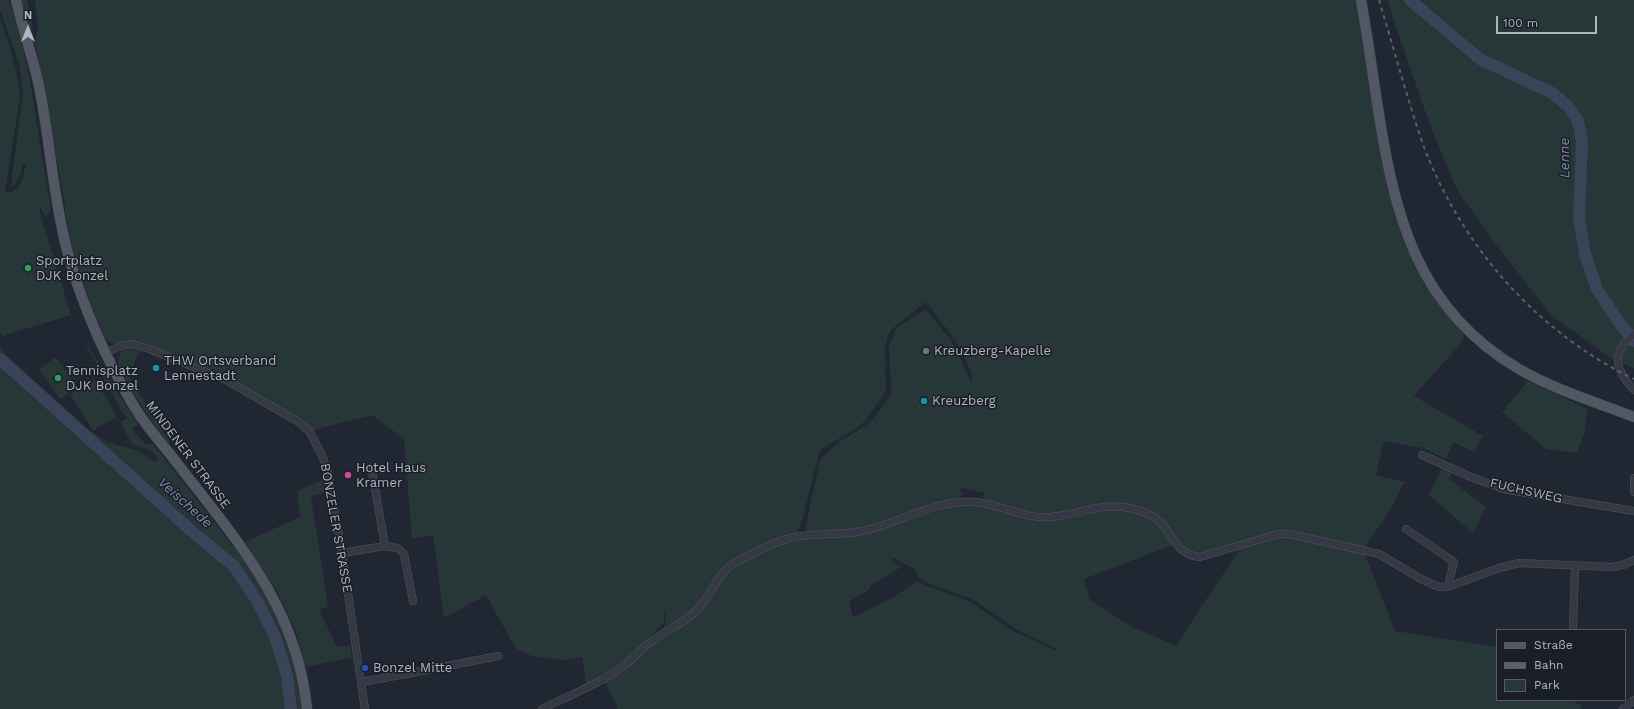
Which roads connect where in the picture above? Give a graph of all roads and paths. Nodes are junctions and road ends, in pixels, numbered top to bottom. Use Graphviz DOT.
graph roads {
  1 [pos="16,0"];
  2 [pos="1361,0"];
  3 [pos="1634,334"];
  4 [pos="106,352"];
  5 [pos="1634,390"];
  6 [pos="1634,417"];
  7 [pos="1422,455"];
  8 [pos="372,471"];
  9 [pos="1634,478"];
  10 [pos="1634,492"];
  11 [pos="1634,511"];
  12 [pos="1406,529"];
  13 [pos="385,546"];
  14 [pos="342,553"];
  15 [pos="1634,560"];
  16 [pos="1575,566"];
  17 [pos="1450,586"];
  18 [pos="413,601"];
  19 [pos="1573,629"];
  20 [pos="498,656"];
  21 [pos="361,682"];
  22 [pos="1634,700"];
  23 [pos="307,709"];
  24 [pos="365,709"];
  25 [pos="542,709"];
  26 [pos="1623,709"];
  1 -- 4 [label="main road, MINDENER STRASSE"];
  2 -- 6 [label="main road"];
  3 -- 5 [label="street"];
  4 -- 14 [label="street, BONZELER STRASSE"];
  4 -- 23 [label="main road, MINDENER STRASSE"];
  7 -- 11 [label="street, FUCHSWEG"];
  8 -- 13 [label="street"];
  9 -- 10 [label="street"];
  12 -- 17 [label="street"];
  13 -- 14 [label="street"];
  13 -- 18 [label="street"];
  14 -- 21 [label="street, BONZELER STRASSE"];
  15 -- 16 [label="street"];
  16 -- 17 [label="street"];
  16 -- 19 [label="street"];
  17 -- 25 [label="street"];
  20 -- 21 [label="street"];
  21 -- 24 [label="street, BONZELER STRASSE"];
  22 -- 26 [label="street"];
}
